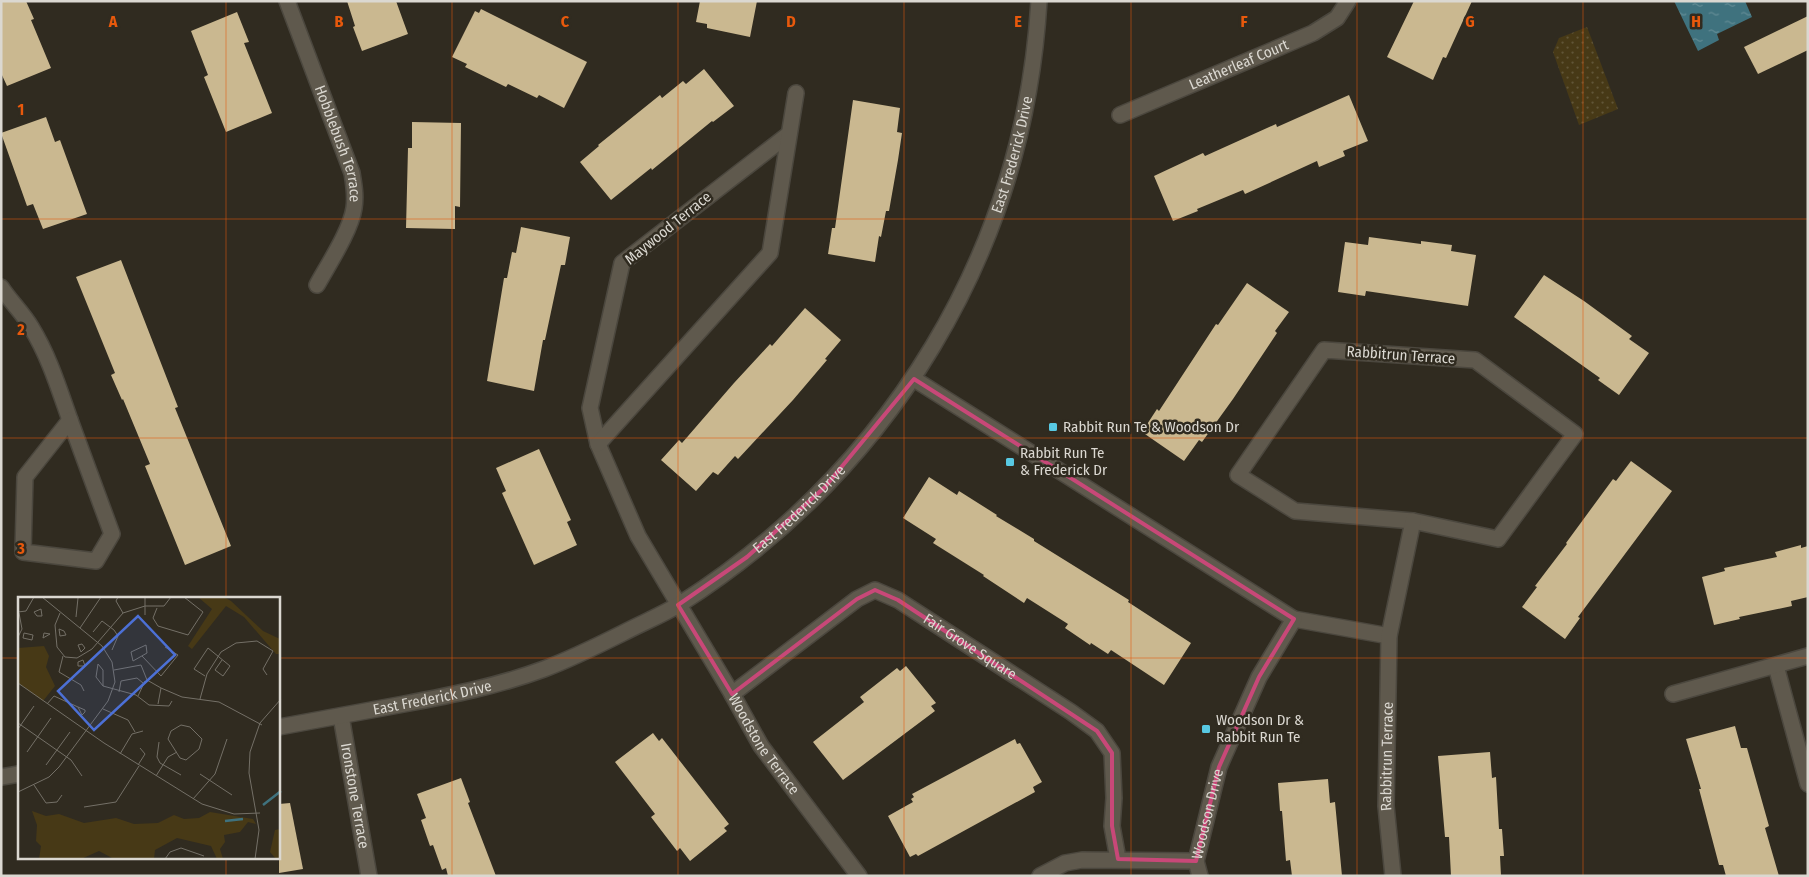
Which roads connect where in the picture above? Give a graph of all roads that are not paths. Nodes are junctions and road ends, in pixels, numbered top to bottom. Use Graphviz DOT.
graph roads {
  1 [pos="287,1"];
  2 [pos="1039,1"];
  3 [pos="1348,1"];
  4 [pos="796,94"];
  5 [pos="1120,115"];
  6 [pos="789,134"];
  7 [pos="317,285"];
  8 [pos="1,287"];
  9 [pos="914,379"];
  10 [pos="70,420"];
  11 [pos="598,444"];
  12 [pos="1413,522"];
  13 [pos="678,605"];
  14 [pos="1294,619"];
  15 [pos="1388,636"];
  16 [pos="1808,656"];
  17 [pos="1776,666"];
  18 [pos="732,694"];
  19 [pos="1674,694"];
  20 [pos="341,716"];
  21 [pos="280,727"];
  22 [pos="18,774"];
  23 [pos="1,777"];
  24 [pos="1808,784"];
  25 [pos="1118,859"];
  26 [pos="1198,868"];
  27 [pos="369,876"];
  28 [pos="859,876"];
  29 [pos="1040,876"];
  30 [pos="1393,876"];
  1 -- 7 [label="street, Hobblebush Terrace"];
  2 -- 9 [label="street, East Frederick Drive"];
  3 -- 5 [label="street, Leatherleaf Court"];
  4 -- 6 [label="street"];
  6 -- 11 [label="street"];
  6 -- 11 [label="street, Maywood Terrace"];
  8 -- 10 [label="street"];
  9 -- 13 [label="street, East Frederick Drive"];
  9 -- 14 [label="street"];
  10 -- 10 [label="street"];
  11 -- 13 [label="street, Maywood Terrace"];
  12 -- 12 [label="street, Rabbitrun Terrace"];
  12 -- 15 [label="street, Rabbitrun Terrace"];
  13 -- 18 [label="street, Woodstone Terrace"];
  13 -- 20 [label="street, East Frederick Drive"];
  14 -- 15 [label="street"];
  14 -- 26 [label="street, Woodson Drive"];
  15 -- 30 [label="street, Rabbitrun Terrace"];
  16 -- 17 [label="street"];
  17 -- 19 [label="street"];
  17 -- 24 [label="street"];
  18 -- 25 [label="street, Fair Grove Square"];
  18 -- 28 [label="street, Woodstone Terrace"];
  20 -- 21 [label="street, East Frederick Drive"];
  20 -- 27 [label="street, Ironstone Terrace"];
  22 -- 23 [label="street"];
  25 -- 26 [label="street"];
  25 -- 29 [label="street"];
}
